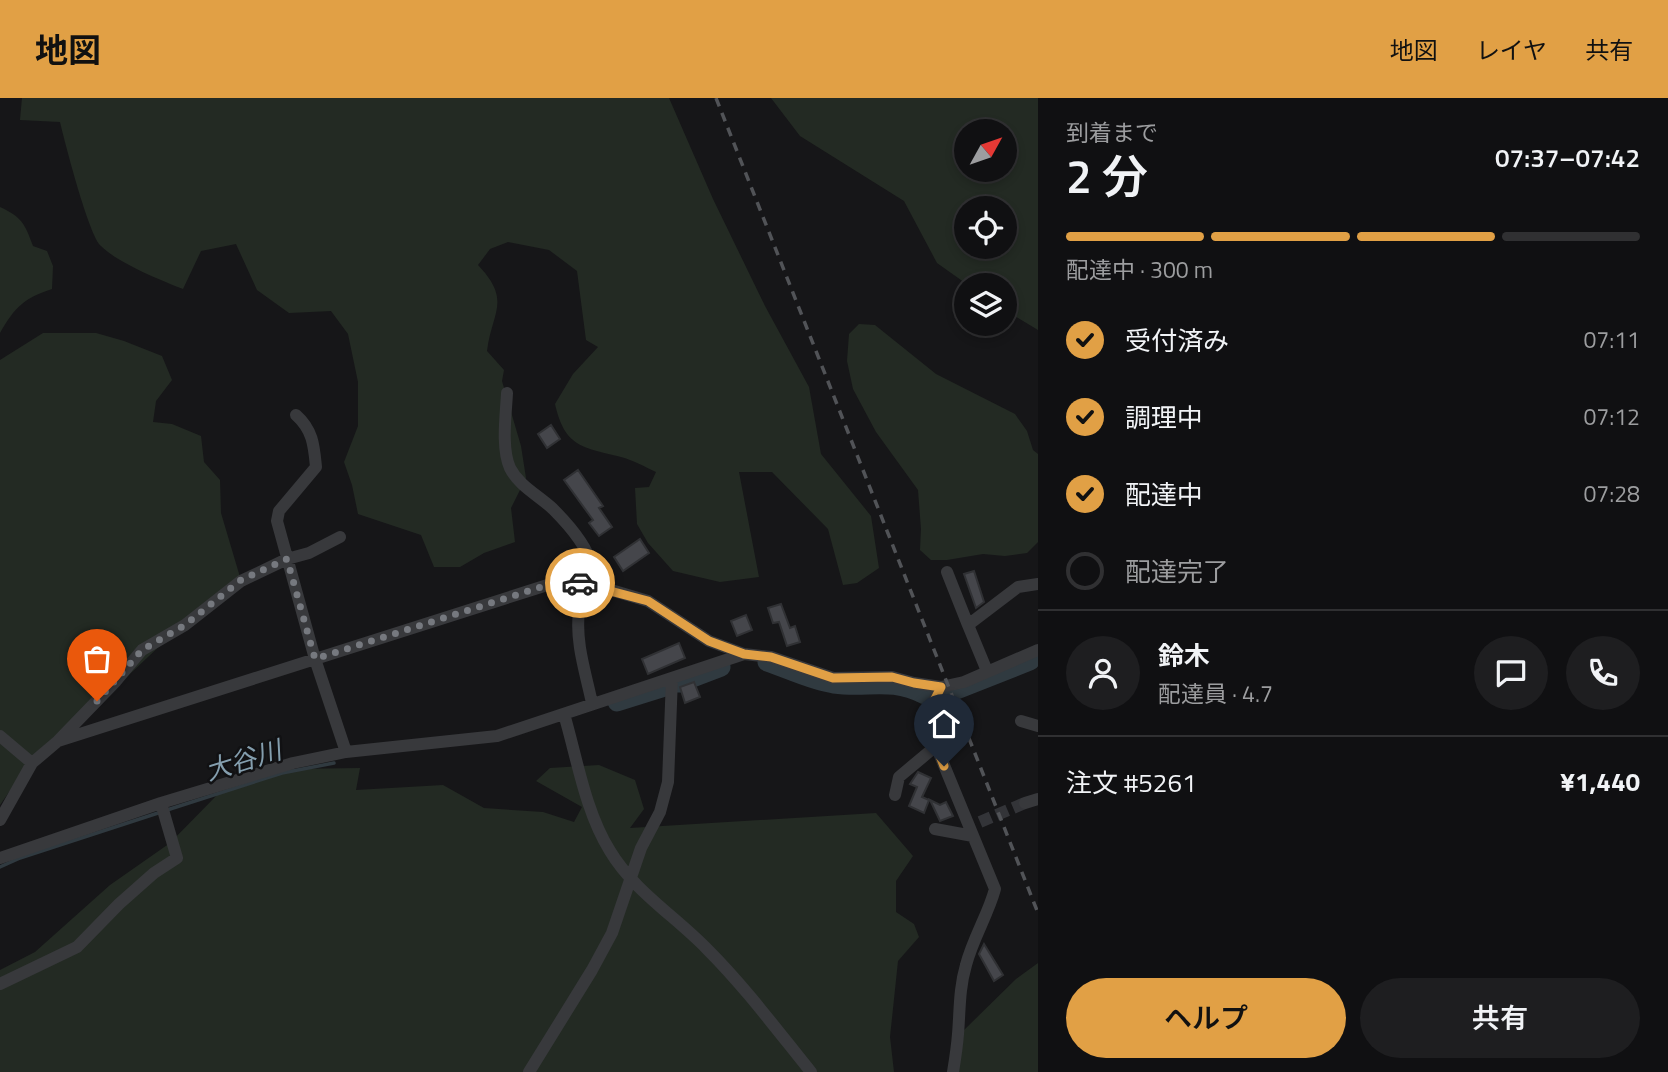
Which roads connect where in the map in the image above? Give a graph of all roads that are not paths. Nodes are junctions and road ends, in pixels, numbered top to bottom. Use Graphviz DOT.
graph roads {
  1 [pos="507,393"];
  2 [pos="296,415"];
  3 [pos="340,537"];
  4 [pos="287,559"];
  5 [pos="947,572"];
  6 [pos="591,584"];
  7 [pos="1038,584"];
  8 [pos="968,625"];
  9 [pos="1038,650"];
  10 [pos="744,654"];
  11 [pos="315,659"];
  12 [pos="987,671"];
  13 [pos="672,678"];
  14 [pos="941,687"];
  15 [pos="592,703"];
  16 [pos="564,714"];
  17 [pos="1021,721"];
  18 [pos="1038,726"];
  19 [pos="0,736"];
  20 [pos="58,741"];
  21 [pos="936,746"];
  22 [pos="346,752"];
  23 [pos="32,763"];
  24 [pos="895,795"];
  25 [pos="1038,799"];
  26 [pos="161,803"];
  27 [pos="1025,803"];
  28 [pos="0,820"];
  29 [pos="974,828"];
  30 [pos="935,829"];
  31 [pos="0,858"];
  32 [pos="631,880"];
  33 [pos="0,984"];
  34 [pos="528,1072"];
  35 [pos="811,1072"];
  36 [pos="953,1072"];
  1 -- 6 [label="street"];
  2 -- 4 [label="street"];
  3 -- 4 [label="street"];
  4 -- 11 [label="street"];
  4 -- 20 [label="street"];
  5 -- 8 [label="street"];
  6 -- 10 [label="street"];
  6 -- 11 [label="street"];
  6 -- 15 [label="street"];
  7 -- 8 [label="street"];
  8 -- 12 [label="street"];
  9 -- 12 [label="street"];
  10 -- 13 [label="street"];
  10 -- 14 [label="street"];
  11 -- 20 [label="street"];
  11 -- 22 [label="street"];
  12 -- 14 [label="street"];
  13 -- 15 [label="street"];
  13 -- 32 [label="street"];
  14 -- 21 [label="street"];
  15 -- 16 [label="street"];
  16 -- 22 [label="street"];
  16 -- 32 [label="street"];
  17 -- 18 [label="street"];
  19 -- 23 [label="street"];
  20 -- 23 [label="street"];
  21 -- 24 [label="street"];
  21 -- 29 [label="street"];
  22 -- 26 [label="street"];
  23 -- 28 [label="street"];
  25 -- 27 [label="street"];
  26 -- 31 [label="street"];
  26 -- 33 [label="street"];
  29 -- 30 [label="street"];
  29 -- 36 [label="street"];
  32 -- 34 [label="street"];
  32 -- 35 [label="street"];
}
